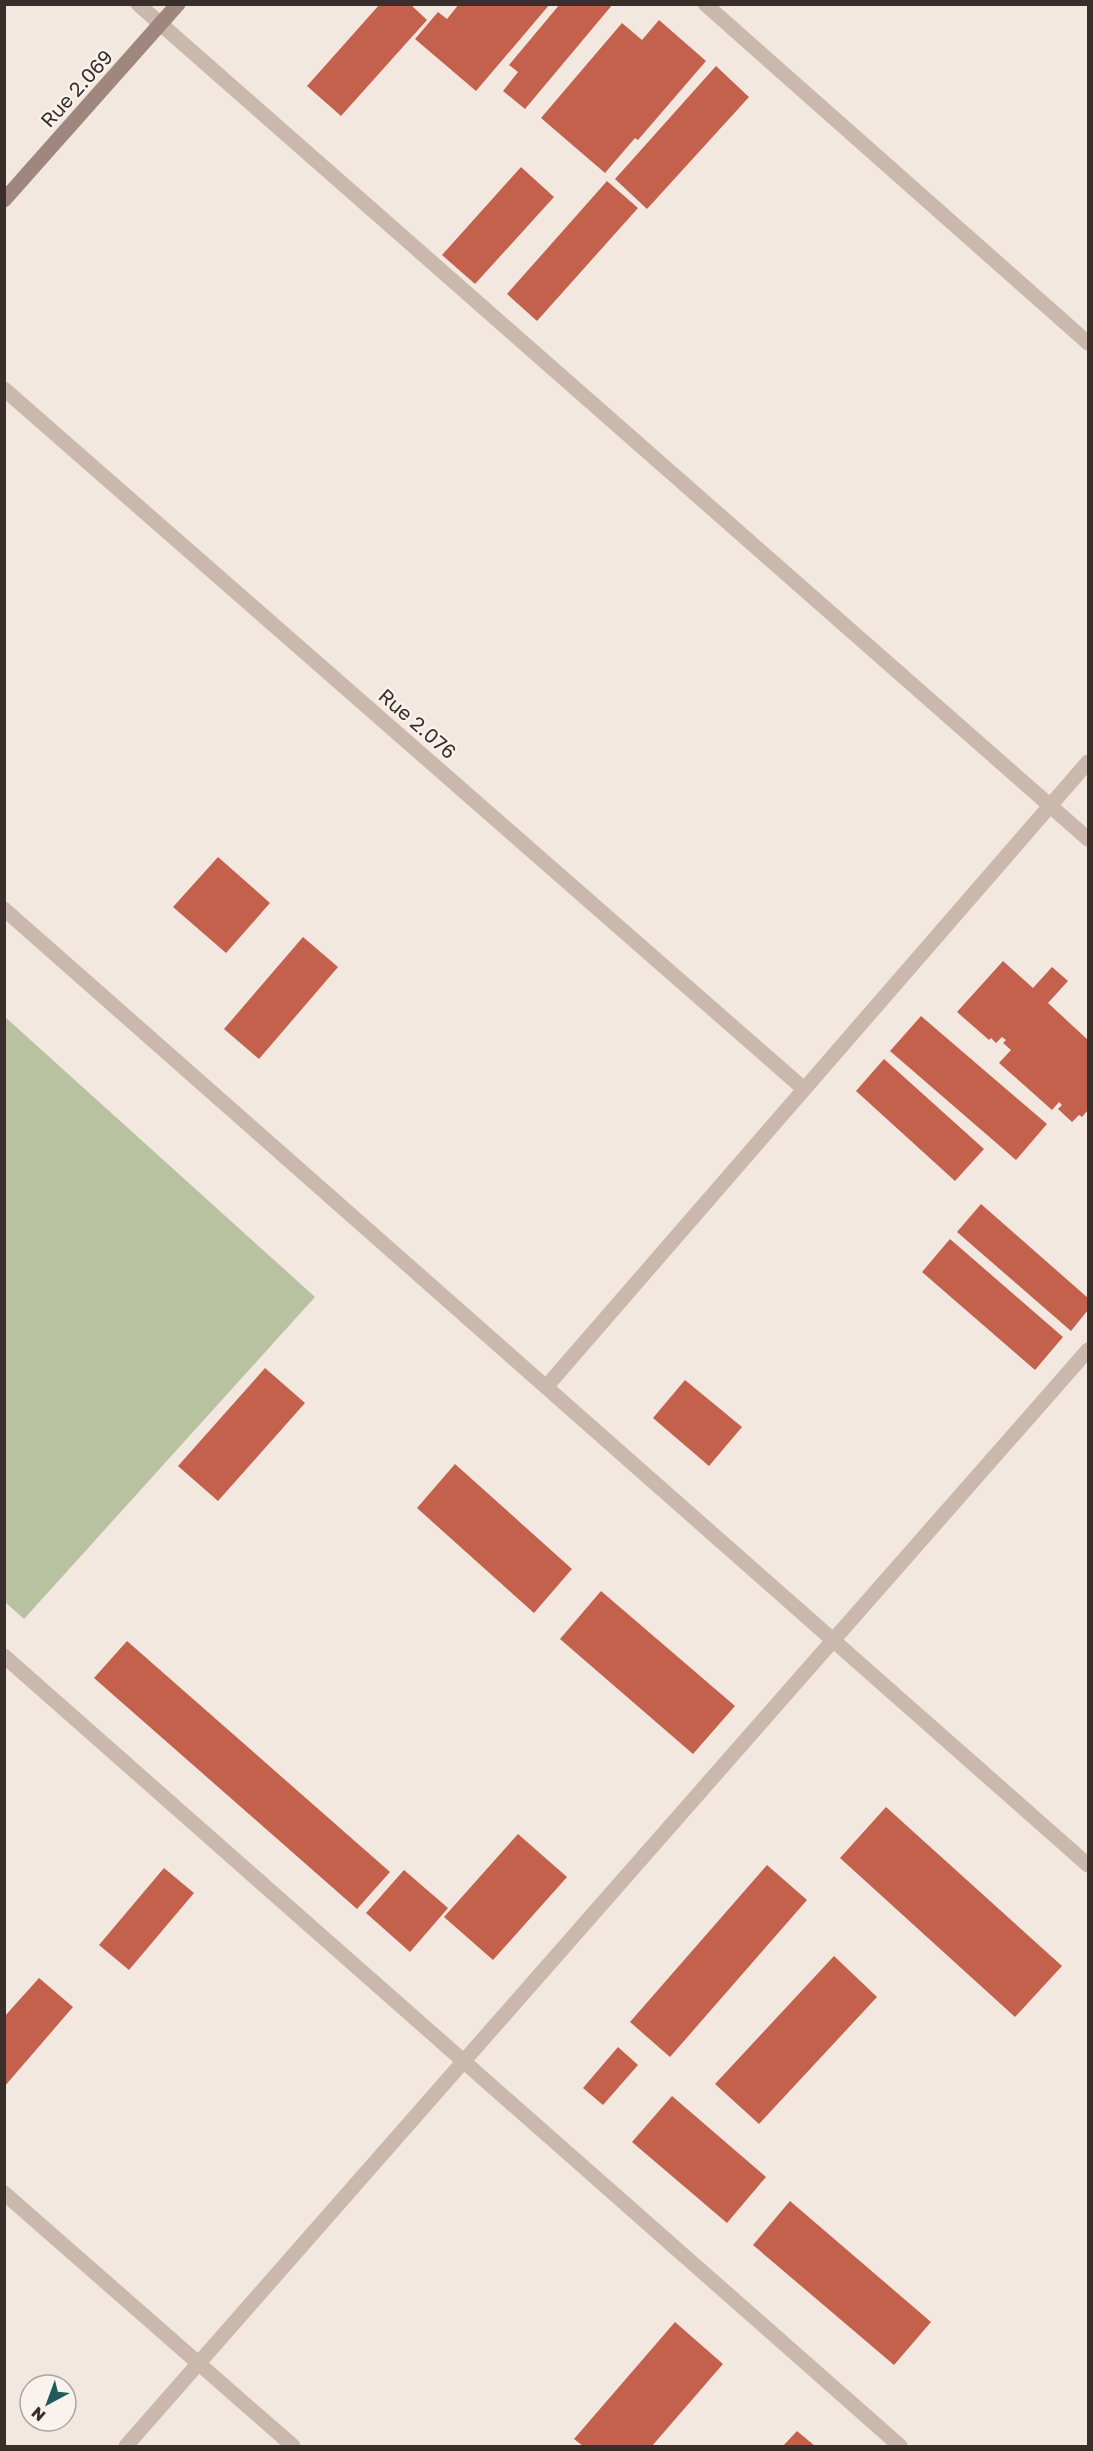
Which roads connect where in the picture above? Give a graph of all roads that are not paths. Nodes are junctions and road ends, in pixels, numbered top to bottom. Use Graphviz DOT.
graph roads {
  1 [pos="138,4"];
  2 [pos="178,4"];
  3 [pos="705,4"];
  4 [pos="160,24"];
  5 [pos="4,200"];
  6 [pos="1089,343"];
  7 [pos="4,388"];
  8 [pos="1089,762"];
  9 [pos="1051,806"];
  10 [pos="1089,839"];
  11 [pos="4,909"];
  12 [pos="804,1089"];
  13 [pos="1089,1350"];
  14 [pos="546,1387"];
  15 [pos="833,1640"];
  16 [pos="4,1656"];
  17 [pos="1089,1865"];
  18 [pos="464,2062"];
  19 [pos="4,2193"];
  20 [pos="200,2362"];
  21 [pos="126,2446"];
  22 [pos="293,2446"];
  23 [pos="900,2446"];
  1 -- 4 [label="street"];
  2 -- 4 [label="street, Rue 2.069"];
  3 -- 6 [label="street"];
  4 -- 5 [label="street, Rue 2.069"];
  4 -- 9 [label="street"];
  7 -- 12 [label="street, Rue 2.076"];
  8 -- 9 [label="street"];
  9 -- 10 [label="street"];
  9 -- 12 [label="street"];
  11 -- 14 [label="street"];
  12 -- 14 [label="street"];
  13 -- 15 [label="street"];
  14 -- 15 [label="street"];
  15 -- 17 [label="street"];
  15 -- 18 [label="street"];
  16 -- 18 [label="street"];
  18 -- 20 [label="street"];
  18 -- 23 [label="street"];
  19 -- 20 [label="street"];
  20 -- 21 [label="street"];
  20 -- 22 [label="street"];
}
